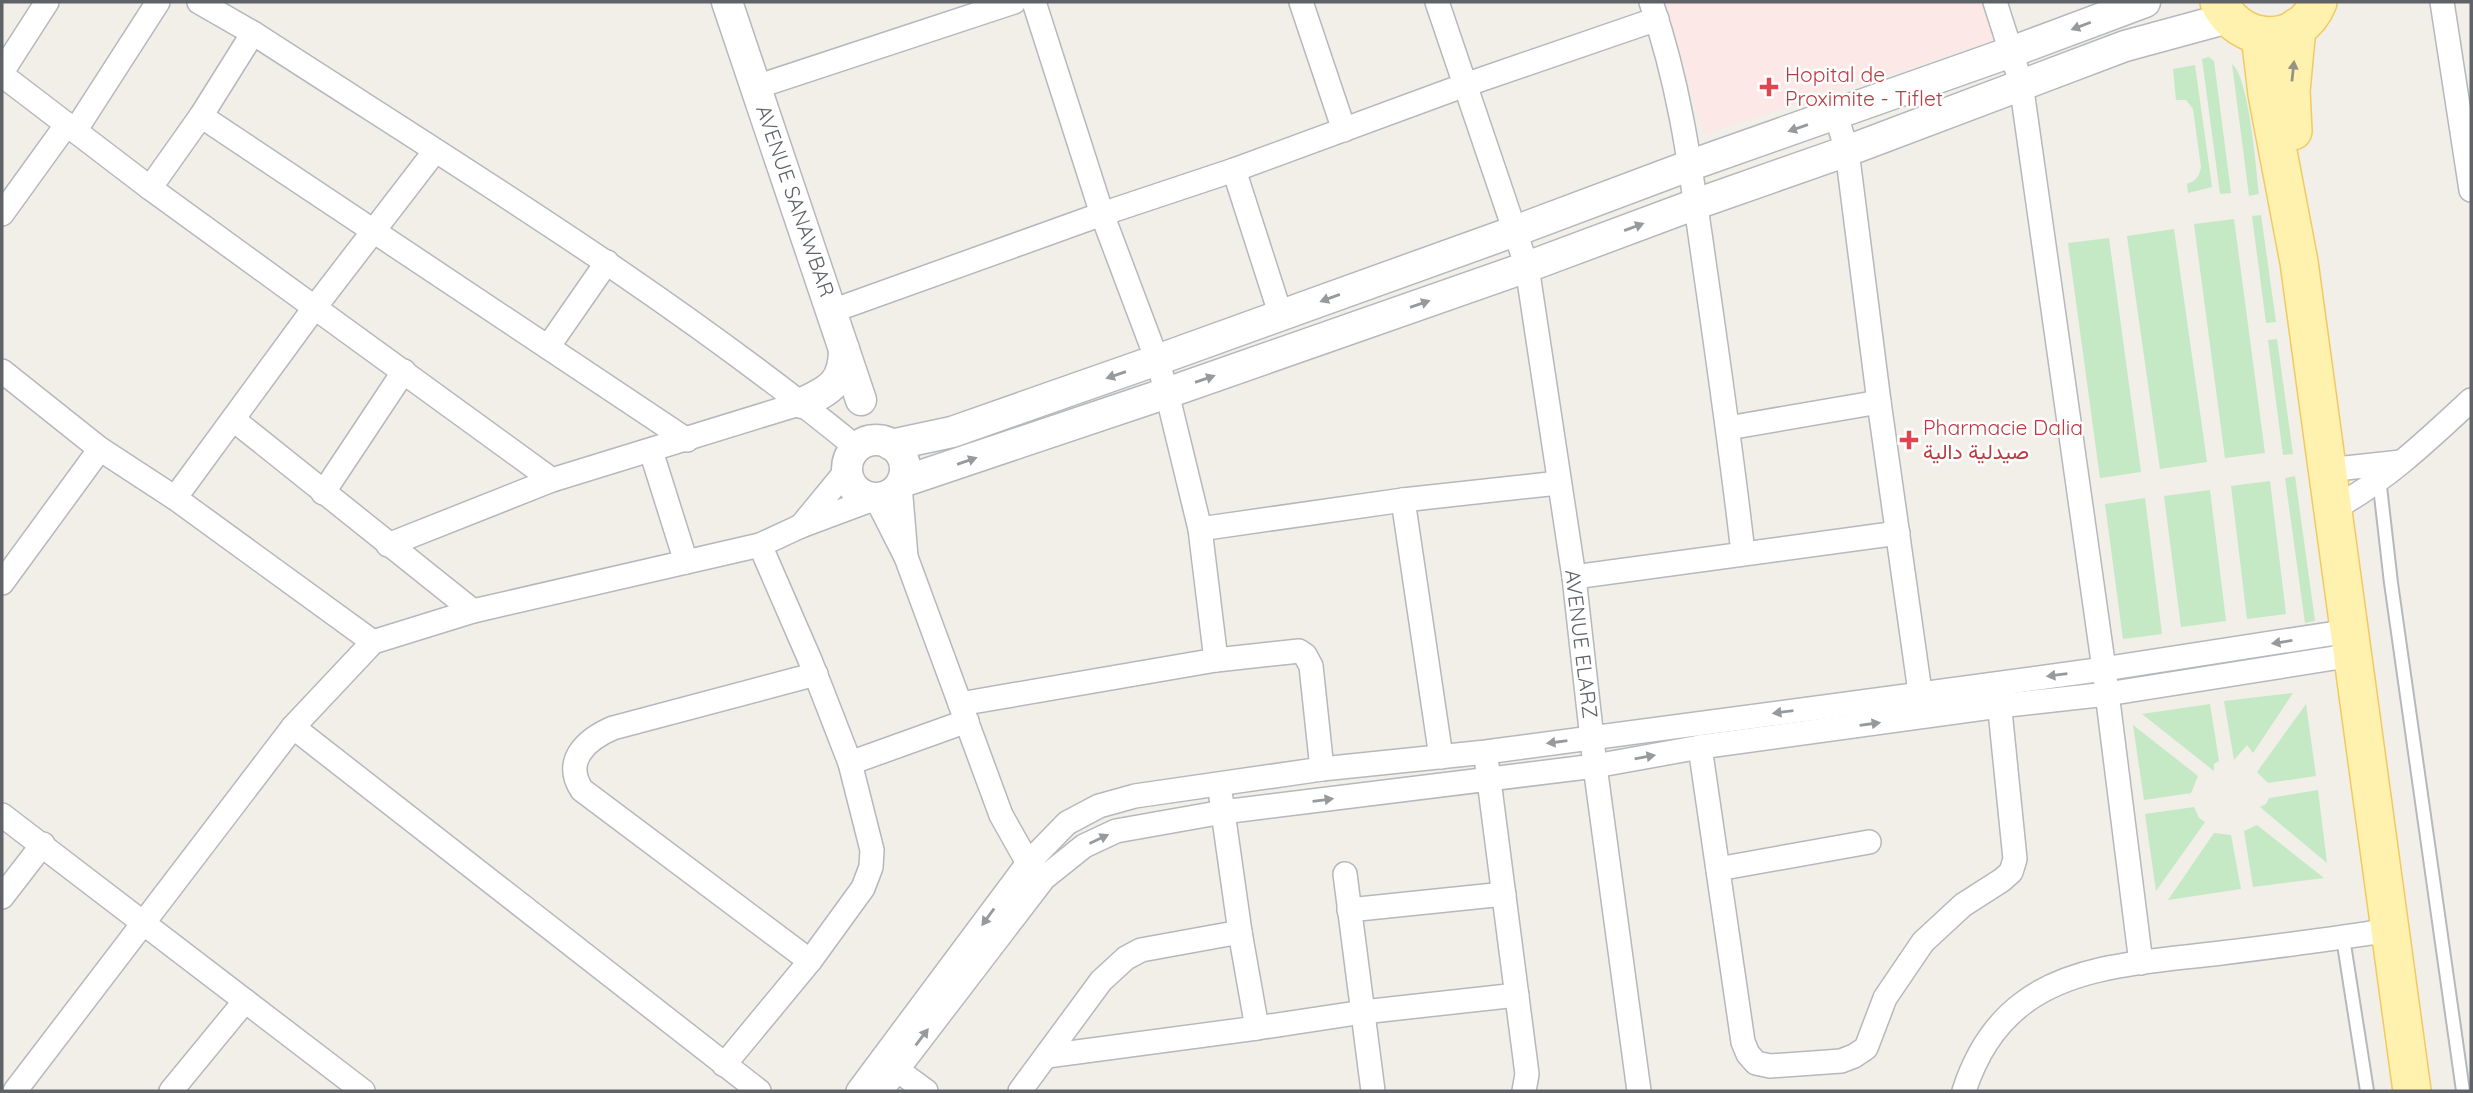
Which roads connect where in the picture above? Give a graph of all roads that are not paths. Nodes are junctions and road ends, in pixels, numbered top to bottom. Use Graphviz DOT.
graph roads {
  1 [pos="47,2"];
  2 [pos="158,2"];
  3 [pos="199,2"];
  4 [pos="727,2"];
  5 [pos="1014,2"];
  6 [pos="1034,2"];
  7 [pos="1301,2"];
  8 [pos="1437,2"];
  9 [pos="1995,2"];
  10 [pos="2144,2"];
  11 [pos="2442,2"];
  12 [pos="1654,10"];
  13 [pos="2223,10"];
  14 [pos="2308,15"];
  15 [pos="253,33"];
  16 [pos="2260,36"];
  17 [pos="2011,52"];
  18 [pos="2,74"];
  19 [pos="2021,83"];
  20 [pos="1465,85"];
  21 [pos="756,87"];
  22 [pos="1836,115"];
  23 [pos="201,116"];
  24 [pos="71,127"];
  25 [pos="1344,130"];
  26 [pos="435,151"];
  27 [pos="1847,151"];
  28 [pos="1691,164"];
  29 [pos="1234,170"];
  30 [pos="150,188"];
  31 [pos="2471,190"];
  32 [pos="1696,204"];
  33 [pos="2,214"];
  34 [pos="1102,214"];
  35 [pos="1515,231"];
  36 [pos="375,232"];
  37 [pos="607,262"];
  38 [pos="2299,262"];
  39 [pos="1527,267"];
  40 [pos="315,307"];
  41 [pos="832,311"];
  42 [pos="1280,316"];
  43 [pos="548,347"];
  44 [pos="845,349"];
  45 [pos="1157,360"];
  46 [pos="2,371"];
  47 [pos="404,371"];
  48 [pos="1167,393"];
  49 [pos="2471,400"];
  50 [pos="1879,402"];
  51 [pos="802,403"];
  52 [pos="234,420"];
  53 [pos="1728,428"];
  54 [pos="687,440"];
  55 [pos="100,449"];
  56 [pos="868,450"];
  57 [pos="652,451"];
  58 [pos="2327,470"];
  59 [pos="2377,472"];
  60 [pos="552,480"];
  61 [pos="1559,482"];
  62 [pos="893,488"];
  63 [pos="323,493"];
  64 [pos="175,498"];
  65 [pos="1403,500"];
  66 [pos="2333,509"];
  67 [pos="801,526"];
  68 [pos="1200,529"];
  69 [pos="1898,533"];
  70 [pos="388,545"];
  71 [pos="760,545"];
  72 [pos="1743,553"];
  73 [pos="686,562"];
  74 [pos="1574,577"];
  75 [pos="2,583"];
  76 [pos="473,611"];
  77 [pos="373,642"];
  78 [pos="2351,643"];
  79 [pos="1216,660"];
  80 [pos="2104,669"];
  81 [pos="816,674"];
  82 [pos="1997,682"];
  83 [pos="1920,692"];
  84 [pos="2107,694"];
  85 [pos="1999,706"];
  86 [pos="964,712"];
  87 [pos="1833,717"];
  88 [pos="293,727"];
  89 [pos="1593,736"];
  90 [pos="1700,747"];
  91 [pos="1486,752"];
  92 [pos="1441,757"];
  93 [pos="850,763"];
  94 [pos="1595,766"];
  95 [pos="1322,769"];
  96 [pos="1489,779"];
  97 [pos="1219,784"];
  98 [pos="1223,812"];
  99 [pos="2,815"];
  100 [pos="1869,842"];
  101 [pos="43,844"];
  102 [pos="1718,869"];
  103 [pos="1036,870"];
  104 [pos="1345,874"];
  105 [pos="1504,894"];
  106 [pos="2,897"];
  107 [pos="1349,910"];
  108 [pos="144,923"];
  109 [pos="2390,930"];
  110 [pos="1240,932"];
  111 [pos="2343,938"];
  112 [pos="810,961"];
  113 [pos="2141,963"];
  114 [pos="1517,995"];
  115 [pos="245,1001"];
  116 [pos="1363,1012"];
  117 [pos="1257,1028"];
  118 [pos="1047,1056"];
  119 [pos="890,1064"];
  120 [pos="724,1065"];
  121 [pos="15,1091"];
  122 [pos="171,1091"];
  123 [pos="363,1091"];
  124 [pos="759,1091"];
  125 [pos="859,1091"];
  126 [pos="881,1091"];
  127 [pos="926,1091"];
  128 [pos="1020,1091"];
  129 [pos="1373,1091"];
  130 [pos="1524,1091"];
  131 [pos="1639,1091"];
  132 [pos="1965,1091"];
  133 [pos="2367,1091"];
  134 [pos="2413,1091"];
  135 [pos="2463,1091"];
  1 -- 18 [label="street"];
  2 -- 24 [label="street"];
  3 -- 15 [label="street"];
  4 -- 21 [label="street, AVENUE SANAWBAR"];
  5 -- 21 [label="street"];
  6 -- 34 [label="street"];
  7 -- 25 [label="street"];
  8 -- 20 [label="street, AVENUE ELARZ"];
  9 -- 17 [label="street"];
  10 -- 17 [label="street, one-way"];
  11 -- 31 [label="street"];
  12 -- 20 [label="street"];
  12 -- 28 [label="street"];
  13 -- 16 [label="main road"];
  13 -- 19 [label="street"];
  14 -- 16 [label="main road"];
  38 -- 14 [label="main road, one-way"];
  15 -- 23 [label="street"];
  15 -- 26 [label="street"];
  16 -- 38 [label="main road"];
  17 -- 19 [label="street"];
  17 -- 22 [label="street"];
  18 -- 24 [label="street"];
  19 -- 27 [label="street"];
  19 -- 80 [label="street"];
  20 -- 25 [label="street"];
  20 -- 35 [label="street, AVENUE ELARZ"];
  21 -- 41 [label="street, AVENUE SANAWBAR"];
  22 -- 27 [label="street"];
  22 -- 28 [label="street, one-way"];
  23 -- 30 [label="street"];
  23 -- 36 [label="street"];
  24 -- 30 [label="street"];
  24 -- 33 [label="street"];
  25 -- 29 [label="street"];
  26 -- 36 [label="street"];
  26 -- 37 [label="street"];
  27 -- 32 [label="street"];
  27 -- 50 [label="street"];
  28 -- 32 [label="street"];
  28 -- 35 [label="street"];
  29 -- 34 [label="street"];
  29 -- 42 [label="street"];
  30 -- 40 [label="street"];
  39 -- 32 [label="street, one-way"];
  32 -- 53 [label="street"];
  34 -- 41 [label="street"];
  34 -- 45 [label="street"];
  35 -- 39 [label="street, AVENUE ELARZ"];
  35 -- 42 [label="street, one-way"];
  36 -- 40 [label="street"];
  36 -- 43 [label="street"];
  37 -- 43 [label="street"];
  37 -- 51 [label="street"];
  38 -- 58 [label="main road"];
  48 -- 39 [label="street, one-way"];
  39 -- 61 [label="street, AVENUE ELARZ"];
  40 -- 47 [label="street"];
  40 -- 52 [label="street"];
  41 -- 44 [label="street, AVENUE SANAWBAR"];
  42 -- 45 [label="street"];
  43 -- 54 [label="street"];
  44 -- 51 [label="street"];
  44 -- 56 [label="street, AVENUE SANAWBAR"];
  45 -- 48 [label="street"];
  45 -- 56 [label="street, one-way"];
  46 -- 55 [label="street"];
  47 -- 60 [label="street"];
  47 -- 63 [label="street"];
  62 -- 48 [label="street, one-way"];
  48 -- 68 [label="street"];
  49 -- 59 [label="street"];
  50 -- 53 [label="street"];
  50 -- 69 [label="street"];
  51 -- 54 [label="street"];
  51 -- 56 [label="street"];
  52 -- 63 [label="street"];
  52 -- 64 [label="street"];
  53 -- 72 [label="street"];
  54 -- 57 [label="street"];
  55 -- 64 [label="street"];
  55 -- 75 [label="street"];
  56 -- 62 [label="street"];
  56 -- 62 [label="street"];
  56 -- 67 [label="street"];
  57 -- 60 [label="street"];
  57 -- 73 [label="street"];
  58 -- 59 [label="street"];
  58 -- 66 [label="main road"];
  59 -- 66 [label="street"];
  59 -- 135 [label="lane"];
  60 -- 70 [label="street"];
  61 -- 65 [label="street"];
  61 -- 74 [label="street, AVENUE ELARZ"];
  62 -- 67 [label="street"];
  62 -- 86 [label="street"];
  63 -- 70 [label="street"];
  64 -- 77 [label="street"];
  65 -- 68 [label="street"];
  65 -- 92 [label="street"];
  66 -- 78 [label="main road"];
  67 -- 71 [label="street"];
  68 -- 79 [label="street"];
  69 -- 72 [label="street"];
  69 -- 83 [label="street"];
  70 -- 76 [label="street"];
  71 -- 73 [label="street"];
  71 -- 81 [label="street"];
  72 -- 74 [label="street"];
  73 -- 76 [label="street"];
  74 -- 89 [label="street, AVENUE ELARZ"];
  76 -- 77 [label="street"];
  77 -- 88 [label="street"];
  78 -- 80 [label="street, one-way"];
  78 -- 84 [label="street"];
  78 -- 109 [label="main road"];
  79 -- 86 [label="street"];
  79 -- 95 [label="street"];
  80 -- 82 [label="street, one-way"];
  80 -- 84 [label="street"];
  81 -- 93 [label="street"];
  81 -- 112 [label="street"];
  82 -- 83 [label="street"];
  82 -- 85 [label="street"];
  83 -- 87 [label="street"];
  84 -- 85 [label="street"];
  84 -- 113 [label="street"];
  87 -- 85 [label="street, one-way"];
  85 -- 102 [label="street"];
  86 -- 93 [label="street"];
  86 -- 103 [label="street"];
  87 -- 89 [label="street, one-way"];
  87 -- 90 [label="street"];
  88 -- 108 [label="street"];
  88 -- 120 [label="street"];
  89 -- 91 [label="street, one-way"];
  89 -- 94 [label="street, AVENUE ELARZ"];
  94 -- 90 [label="street, one-way"];
  90 -- 102 [label="street"];
  91 -- 92 [label="street"];
  91 -- 96 [label="street"];
  92 -- 95 [label="street"];
  93 -- 112 [label="street"];
  94 -- 96 [label="street"];
  94 -- 131 [label="street, AVENUE ELARZ"];
  95 -- 97 [label="street"];
  98 -- 96 [label="street, one-way"];
  96 -- 105 [label="street"];
  97 -- 98 [label="street"];
  97 -- 103 [label="street"];
  103 -- 98 [label="street, one-way"];
  98 -- 110 [label="street"];
  99 -- 101 [label="street"];
  100 -- 102 [label="street"];
  101 -- 106 [label="street"];
  101 -- 108 [label="street"];
  103 -- 119 [label="street"];
  104 -- 107 [label="street"];
  105 -- 107 [label="street"];
  105 -- 114 [label="street"];
  107 -- 116 [label="street"];
  108 -- 115 [label="street"];
  108 -- 121 [label="street"];
  109 -- 111 [label="street"];
  109 -- 134 [label="main road"];
  110 -- 117 [label="street"];
  110 -- 118 [label="street"];
  111 -- 113 [label="street"];
  111 -- 133 [label="lane"];
  112 -- 120 [label="street"];
  113 -- 132 [label="street"];
  114 -- 116 [label="street"];
  114 -- 130 [label="street"];
  115 -- 122 [label="street"];
  115 -- 123 [label="street"];
  116 -- 117 [label="street"];
  116 -- 129 [label="street"];
  117 -- 118 [label="street"];
  118 -- 128 [label="street"];
  119 -- 125 [label="street"];
  119 -- 126 [label="street"];
  119 -- 127 [label="street"];
  120 -- 124 [label="street"];
}
